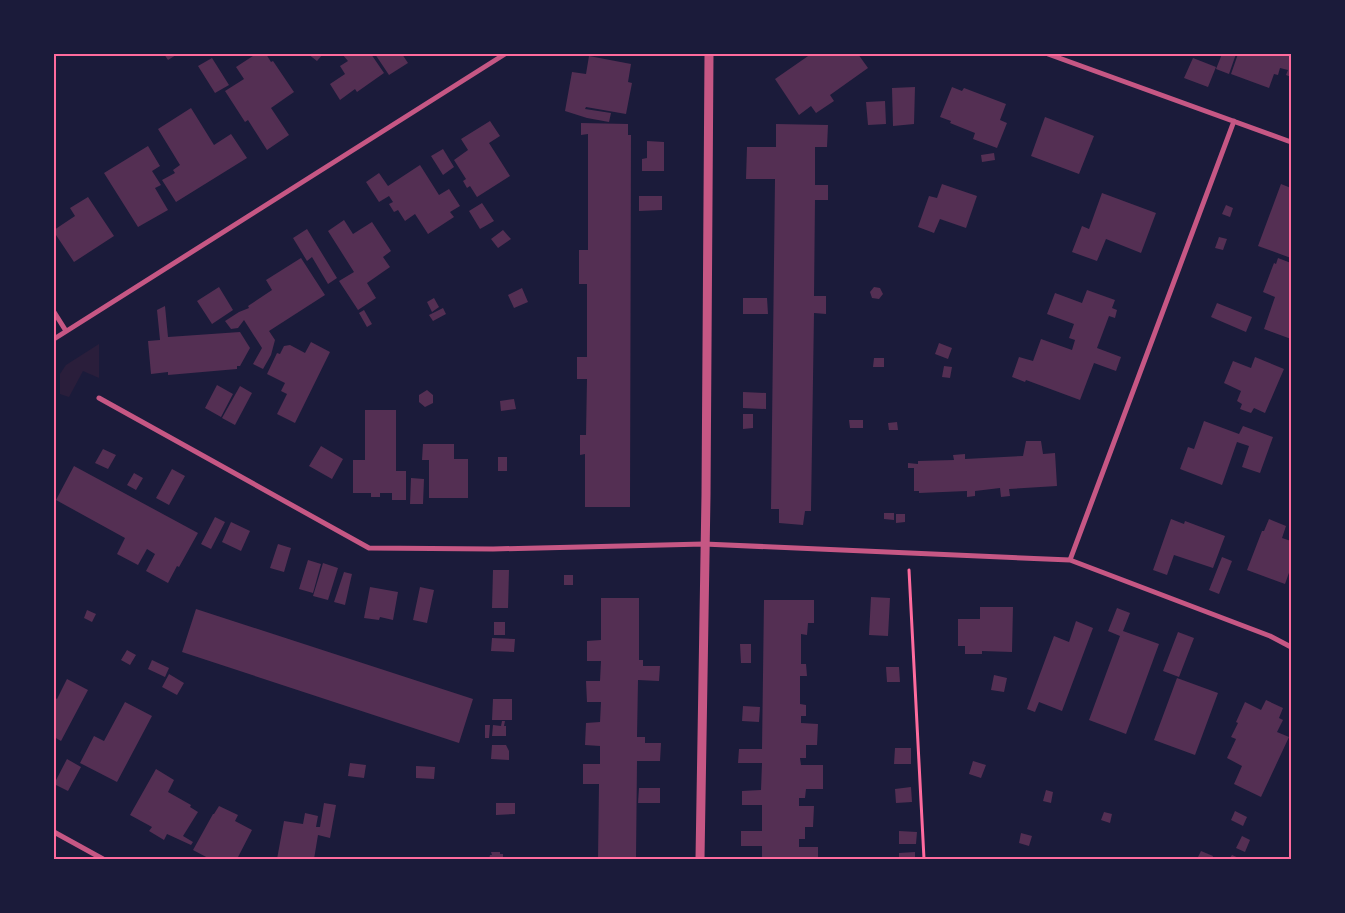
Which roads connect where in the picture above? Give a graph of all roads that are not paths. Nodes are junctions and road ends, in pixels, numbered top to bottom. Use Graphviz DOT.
graph roads {
  1 [pos="505,54"];
  2 [pos="709,54"];
  3 [pos="1048,54"];
  4 [pos="1234,121"];
  5 [pos="1291,142"];
  6 [pos="54,312"];
  7 [pos="66,331"];
  8 [pos="54,339"];
  9 [pos="99,398"];
  10 [pos="704,544"];
  11 [pos="1070,560"];
  12 [pos="1291,647"];
  13 [pos="54,832"];
  14 [pos="103,859"];
  15 [pos="700,859"];
  1 -- 7 [label="street"];
  2 -- 10 [label="street"];
  3 -- 4 [label="street"];
  4 -- 5 [label="street"];
  4 -- 11 [label="street"];
  6 -- 7 [label="street"];
  7 -- 8 [label="street"];
  9 -- 10 [label="street"];
  10 -- 11 [label="street"];
  10 -- 15 [label="street"];
  11 -- 12 [label="street"];
  13 -- 14 [label="street"];
}
